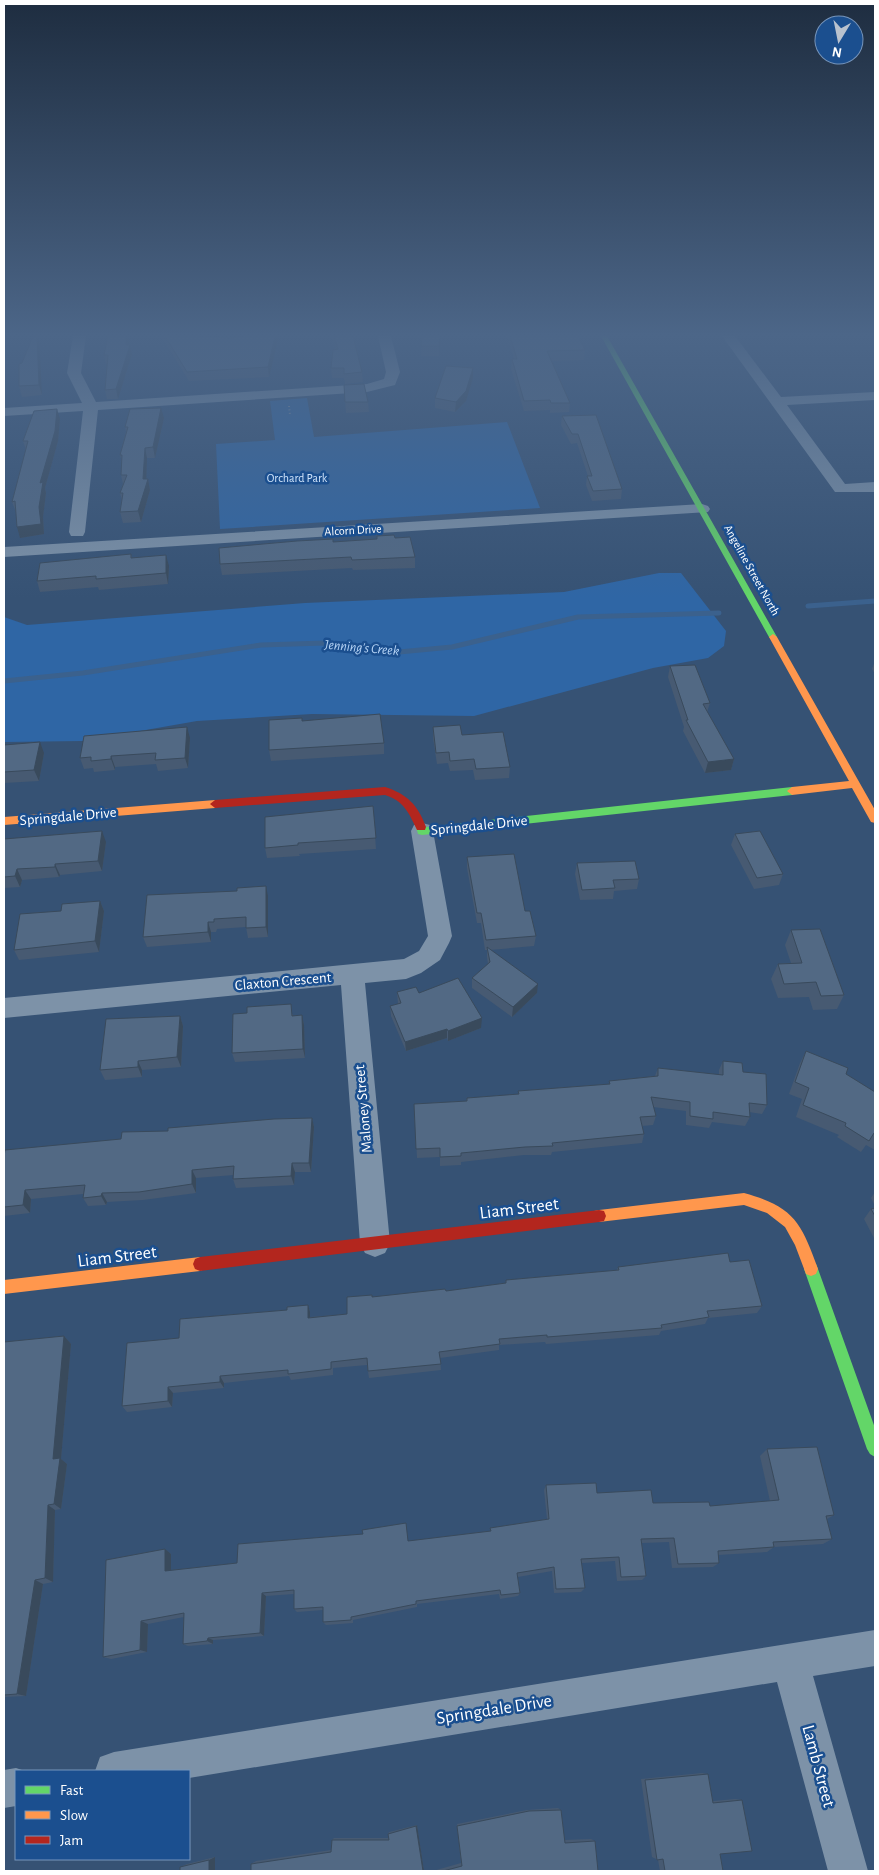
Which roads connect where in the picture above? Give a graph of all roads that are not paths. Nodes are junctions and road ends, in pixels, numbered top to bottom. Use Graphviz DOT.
graph roads {
  1 [pos="89,424"];
  2 [pos="654,424"];
  3 [pos="793,424"];
  4 [pos="875,487"];
  5 [pos="702,508"];
  6 [pos="77,532"];
  7 [pos="4,552"];
  8 [pos="855,784"];
  9 [pos="875,819"];
  10 [pos="4,821"];
  11 [pos="422,830"];
  12 [pos="352,974"];
  13 [pos="4,1008"];
  14 [pos="375,1243"];
  15 [pos="4,1287"];
  16 [pos="875,1450"];
  17 [pos="875,1648"];
  18 [pos="790,1661"];
  19 [pos="120,1770"];
  20 [pos="848,1871"];
  1 -- 6 [label="street"];
  2 -- 5 [label="street, Angeline Street North"];
  3 -- 4 [label="street"];
  5 -- 7 [label="street, Alcorn Drive"];
  5 -- 8 [label="street, Angeline Street North"];
  8 -- 9 [label="street, Angeline Street North"];
  8 -- 11 [label="street, Springdale Drive"];
  10 -- 11 [label="street, Springdale Drive"];
  11 -- 12 [label="street, Claxton Crescent"];
  12 -- 13 [label="street, Claxton Crescent"];
  12 -- 14 [label="street, Maloney Street"];
  14 -- 15 [label="street, Liam Street"];
  14 -- 16 [label="street, Liam Street"];
  17 -- 18 [label="street, Springdale Drive"];
  18 -- 19 [label="street, Springdale Drive"];
  18 -- 20 [label="street, Lamb Street"];
}
